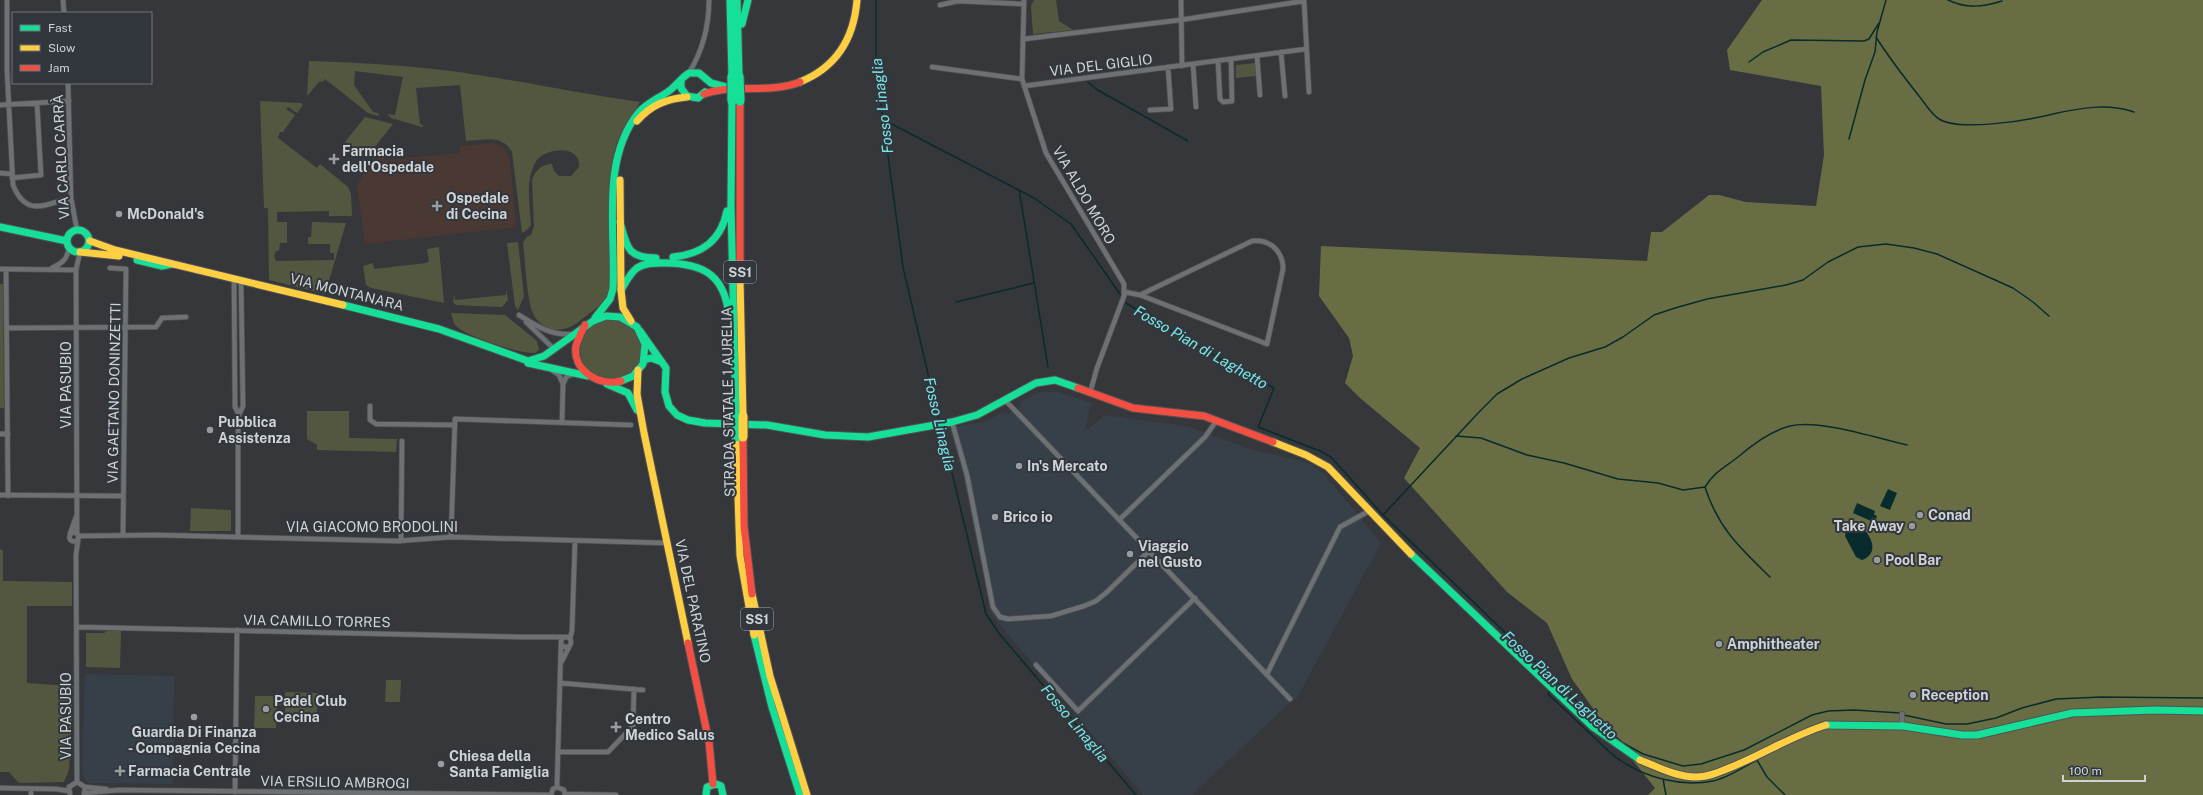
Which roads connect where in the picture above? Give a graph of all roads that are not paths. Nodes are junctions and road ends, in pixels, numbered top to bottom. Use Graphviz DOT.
graph roads {
  1 [pos="6,0"];
  2 [pos="63,0"];
  3 [pos="709,0"];
  4 [pos="730,0"];
  5 [pos="737,0"];
  6 [pos="748,0"];
  7 [pos="857,0"];
  8 [pos="1181,0"];
  9 [pos="1024,1"];
  10 [pos="1304,1"];
  11 [pos="940,5"];
  12 [pos="64,12"];
  13 [pos="1180,20"];
  14 [pos="738,34"];
  15 [pos="1024,39"];
  16 [pos="1306,49"];
  17 [pos="1280,52"];
  18 [pos="1257,56"];
  19 [pos="1231,59"];
  20 [pos="1218,61"];
  21 [pos="1193,64"];
  22 [pos="932,66"];
  23 [pos="1182,66"];
  24 [pos="1168,67"];
  25 [pos="689,73"];
  26 [pos="736,76"];
  27 [pos="1022,78"];
  28 [pos="706,80"];
  29 [pos="681,81"];
  30 [pos="68,84"];
  31 [pos="1024,86"];
  32 [pos="730,88"];
  33 [pos="1309,92"];
  34 [pos="704,94"];
  35 [pos="1260,95"];
  36 [pos="1285,96"];
  37 [pos="687,97"];
  38 [pos="69,101"];
  39 [pos="736,101"];
  40 [pos="37,103"];
  41 [pos="0,104"];
  42 [pos="8,104"];
  43 [pos="1196,107"];
  44 [pos="1150,110"];
  45 [pos="0,173"];
  46 [pos="11,176"];
  47 [pos="71,198"];
  48 [pos="731,205"];
  49 [pos="620,222"];
  50 [pos="0,226"];
  51 [pos="77,230"];
  52 [pos="90,241"];
  53 [pos="68,244"];
  54 [pos="80,252"];
  55 [pos="172,264"];
  56 [pos="110,268"];
  57 [pos="3,269"];
  58 [pos="52,269"];
  59 [pos="76,270"];
  60 [pos="237,280"];
  61 [pos="621,290"];
  62 [pos="1125,292"];
  63 [pos="1140,295"];
  64 [pos="186,317"];
  65 [pos="594,318"];
  66 [pos="631,321"];
  67 [pos="585,325"];
  68 [pos="125,327"];
  69 [pos="7,328"];
  70 [pos="77,328"];
  71 [pos="640,331"];
  72 [pos="574,334"];
  73 [pos="734,335"];
  74 [pos="554,349"];
  75 [pos="513,356"];
  76 [pos="644,360"];
  77 [pos="663,363"];
  78 [pos="550,369"];
  79 [pos="638,370"];
  80 [pos="572,374"];
  81 [pos="588,376"];
  82 [pos="563,384"];
  83 [pos="607,384"];
  84 [pos="1090,393"];
  85 [pos="1004,400"];
  86 [pos="370,406"];
  87 [pos="239,415"];
  88 [pos="740,416"];
  89 [pos="1217,420"];
  90 [pos="950,422"];
  91 [pos="562,423"];
  92 [pos="642,424"];
  93 [pos="455,425"];
  94 [pos="631,425"];
  95 [pos="0,434"];
  96 [pos="8,434"];
  97 [pos="740,437"];
  98 [pos="402,441"];
  99 [pos="0,495"];
  100 [pos="8,496"];
  101 [pos="76,496"];
  102 [pos="123,496"];
  103 [pos="1369,511"];
  104 [pos="76,517"];
  105 [pos="1119,520"];
  106 [pos="123,534"];
  107 [pos="70,535"];
  108 [pos="78,537"];
  109 [pos="238,537"];
  110 [pos="451,537"];
  111 [pos="71,541"];
  112 [pos="402,541"];
  113 [pos="575,541"];
  114 [pos="666,543"];
  115 [pos="1148,551"];
  116 [pos="76,555"];
  117 [pos="1195,598"];
  118 [pos="77,627"];
  119 [pos="237,630"];
  120 [pos="556,637"];
  121 [pos="567,637"];
  122 [pos="561,642"];
  123 [pos="570,645"];
  124 [pos="560,665"];
  125 [pos="1036,665"];
  126 [pos="1267,674"];
  127 [pos="560,683"];
  128 [pos="634,689"];
  129 [pos="643,690"];
  130 [pos="1290,699"];
  131 [pos="2203,711"];
  132 [pos="558,752"];
  133 [pos="77,782"];
  134 [pos="713,784"];
  135 [pos="85,787"];
  136 [pos="557,787"];
  137 [pos="0,788"];
  138 [pos="31,789"];
  139 [pos="118,790"];
  140 [pos="235,792"];
  141 [pos="69,793"];
  142 [pos="85,794"];
  143 [pos="704,794"];
  144 [pos="31,795"];
  145 [pos="446,795"];
  146 [pos="551,795"];
  147 [pos="565,795"];
  148 [pos="616,795"];
  149 [pos="723,795"];
  150 [pos="800,795"];
  151 [pos="807,795"];
  1 -- 42 [label="street"];
  2 -- 12 [label="street"];
  3 -- 25 [label="street"];
  4 -- 26 [label="main road, STRADA STATALE 1 AURELIA / SS1"];
  5 -- 14 [label="main road, STRADA STATALE 1 AURELIA / SS1"];
  6 -- 14 [label="main road"];
  7 -- 32 [label="main road"];
  8 -- 13 [label="street"];
  9 -- 11 [label="street"];
  9 -- 15 [label="street, VIA ALDO MORO"];
  10 -- 13 [label="street"];
  10 -- 16 [label="street"];
  13 -- 15 [label="street"];
  13 -- 23 [label="street"];
  14 -- 26 [label="main road, STRADA STATALE 1 AURELIA / SS1"];
  15 -- 27 [label="street, VIA ALDO MORO"];
  16 -- 17 [label="street, VIA DEL GIGLIO"];
  16 -- 33 [label="street"];
  17 -- 18 [label="street, VIA DEL GIGLIO"];
  17 -- 36 [label="street"];
  18 -- 19 [label="street, VIA DEL GIGLIO"];
  18 -- 35 [label="street"];
  19 -- 20 [label="street, VIA DEL GIGLIO"];
  19 -- 20 [label="street"];
  20 -- 21 [label="street, VIA DEL GIGLIO"];
  21 -- 23 [label="street, VIA DEL GIGLIO"];
  21 -- 43 [label="street"];
  22 -- 27 [label="street"];
  23 -- 24 [label="street, VIA DEL GIGLIO"];
  24 -- 31 [label="street, VIA DEL GIGLIO"];
  24 -- 44 [label="street"];
  25 -- 28 [label="main road"];
  25 -- 29 [label="main road"];
  26 -- 39 [label="main road, STRADA STATALE 1 AURELIA / SS1, bridge"];
  27 -- 31 [label="street, VIA ALDO MORO"];
  28 -- 32 [label="main road"];
  28 -- 34 [label="main road"];
  29 -- 37 [label="main road"];
  29 -- 65 [label="main road"];
  30 -- 38 [label="street, VIA CARLO CARRÀ"];
  31 -- 62 [label="street, VIA ALDO MORO"];
  32 -- 34 [label="main road"];
  34 -- 37 [label="main road"];
  37 -- 49 [label="main road"];
  38 -- 40 [label="street"];
  38 -- 47 [label="street, VIA CARLO CARRÀ"];
  39 -- 48 [label="main road, STRADA STATALE 1 AURELIA / SS1"];
  39 -- 88 [label="main road, STRADA STATALE 1 AURELIA / SS1"];
  40 -- 42 [label="street"];
  40 -- 46 [label="street"];
  41 -- 42 [label="street"];
  42 -- 46 [label="street"];
  45 -- 46 [label="street"];
  46 -- 47 [label="street"];
  47 -- 51 [label="street, VIA CARLO CARRÀ"];
  48 -- 49 [label="main road"];
  48 -- 73 [label="main road, STRADA STATALE 1 AURELIA / SS1"];
  49 -- 61 [label="main road"];
  50 -- 53 [label="main road"];
  51 -- 52 [label="main road"];
  51 -- 53 [label="main road"];
  52 -- 54 [label="main road"];
  52 -- 55 [label="main road, VIA MONTANARA"];
  53 -- 54 [label="main road"];
  53 -- 58 [label="street"];
  54 -- 55 [label="main road, VIA MONTANARA"];
  54 -- 59 [label="street, VIA PASUBIO"];
  55 -- 60 [label="main road, VIA MONTANARA"];
  56 -- 68 [label="street, VIA GAETANO DONINZETTI"];
  57 -- 58 [label="street"];
  57 -- 69 [label="street"];
  58 -- 59 [label="street"];
  59 -- 70 [label="street, VIA PASUBIO"];
  60 -- 75 [label="main road, VIA MONTANARA"];
  60 -- 87 [label="street"];
  60 -- 87 [label="street"];
  61 -- 66 [label="main road"];
  61 -- 73 [label="main road"];
  62 -- 63 [label="street"];
  62 -- 84 [label="street"];
  63 -- 63 [label="street"];
  64 -- 68 [label="street"];
  65 -- 66 [label="main road"];
  65 -- 67 [label="main road"];
  66 -- 71 [label="main road"];
  67 -- 72 [label="main road"];
  67 -- 81 [label="main road"];
  68 -- 70 [label="street"];
  68 -- 102 [label="street, VIA GAETANO DONINZETTI"];
  69 -- 70 [label="street"];
  69 -- 96 [label="street"];
  70 -- 101 [label="street, VIA PASUBIO"];
  71 -- 76 [label="main road"];
  71 -- 77 [label="main road"];
  72 -- 74 [label="main road"];
  72 -- 74 [label="street"];
  73 -- 88 [label="main road, STRADA STATALE 1 AURELIA / SS1"];
  74 -- 75 [label="main road"];
  75 -- 78 [label="main road"];
  76 -- 77 [label="main road"];
  76 -- 79 [label="main road"];
  77 -- 90 [label="main road"];
  78 -- 80 [label="main road"];
  78 -- 82 [label="street"];
  79 -- 83 [label="main road"];
  79 -- 92 [label="main road"];
  80 -- 81 [label="main road"];
  80 -- 82 [label="street"];
  81 -- 83 [label="main road"];
  82 -- 91 [label="street"];
  83 -- 92 [label="main road"];
  84 -- 85 [label="main road"];
  84 -- 89 [label="main road"];
  85 -- 90 [label="main road"];
  85 -- 105 [label="street"];
  86 -- 93 [label="street"];
  87 -- 109 [label="street"];
  88 -- 97 [label="main road, STRADA STATALE 1 AURELIA / SS1, bridge"];
  89 -- 103 [label="main road"];
  89 -- 105 [label="street"];
  90 -- 115 [label="street"];
  91 -- 93 [label="street"];
  91 -- 94 [label="street"];
  92 -- 114 [label="main road, VIA DEL PARATINO"];
  93 -- 110 [label="street"];
  95 -- 96 [label="street"];
  96 -- 100 [label="street"];
  97 -- 150 [label="main road, STRADA STATALE 1 AURELIA / SS1"];
  97 -- 151 [label="main road, STRADA STATALE 1 AURELIA / SS1"];
  98 -- 112 [label="street"];
  99 -- 100 [label="street"];
  100 -- 101 [label="street"];
  101 -- 102 [label="street"];
  101 -- 104 [label="street, VIA PASUBIO"];
  102 -- 106 [label="street, VIA GAETANO DONINZETTI"];
  103 -- 126 [label="street"];
  103 -- 131 [label="main road"];
  104 -- 107 [label="street, VIA PASUBIO"];
  104 -- 108 [label="street, VIA PASUBIO"];
  105 -- 115 [label="street"];
  106 -- 108 [label="street, VIA GIACOMO BRODOLINI"];
  106 -- 109 [label="street, VIA GIACOMO BRODOLINI"];
  107 -- 108 [label="street"];
  107 -- 111 [label="street, VIA PASUBIO"];
  108 -- 111 [label="street"];
  108 -- 116 [label="street, VIA PASUBIO"];
  109 -- 112 [label="street, VIA GIACOMO BRODOLINI"];
  110 -- 112 [label="street, VIA GIACOMO BRODOLINI"];
  110 -- 113 [label="street, VIA GIACOMO BRODOLINI"];
  111 -- 116 [label="street, VIA PASUBIO"];
  113 -- 114 [label="street, VIA GIACOMO BRODOLINI"];
  113 -- 121 [label="street"];
  114 -- 134 [label="main road, VIA DEL PARATINO"];
  115 -- 117 [label="street"];
  116 -- 118 [label="street, VIA PASUBIO"];
  117 -- 125 [label="street"];
  117 -- 126 [label="street"];
  118 -- 119 [label="street, VIA CAMILLO TORRES"];
  118 -- 133 [label="street, VIA PASUBIO"];
  119 -- 120 [label="street, VIA CAMILLO TORRES"];
  119 -- 140 [label="street"];
  120 -- 121 [label="street, VIA CAMILLO TORRES"];
  120 -- 122 [label="street"];
  121 -- 122 [label="street"];
  121 -- 123 [label="street"];
  122 -- 123 [label="street"];
  122 -- 124 [label="street"];
  123 -- 124 [label="street"];
  124 -- 127 [label="street"];
  126 -- 130 [label="street"];
  127 -- 128 [label="street"];
  127 -- 132 [label="street"];
  128 -- 129 [label="street"];
  128 -- 132 [label="street"];
  132 -- 136 [label="street"];
  133 -- 135 [label="street"];
  133 -- 141 [label="street"];
  134 -- 143 [label="main road"];
  134 -- 149 [label="main road"];
  135 -- 139 [label="street, VIA ERSILIO AMBROGI"];
  135 -- 142 [label="street"];
  136 -- 146 [label="street, VIA ERSILIO AMBROGI"];
  136 -- 147 [label="street"];
  137 -- 138 [label="street"];
  138 -- 141 [label="street"];
  138 -- 144 [label="street"];
  139 -- 140 [label="street, VIA ERSILIO AMBROGI"];
  139 -- 142 [label="street, VIA ERSILIO AMBROGI"];
  140 -- 145 [label="street, VIA ERSILIO AMBROGI"];
  145 -- 146 [label="street, VIA ERSILIO AMBROGI"];
  147 -- 148 [label="street"];
}
